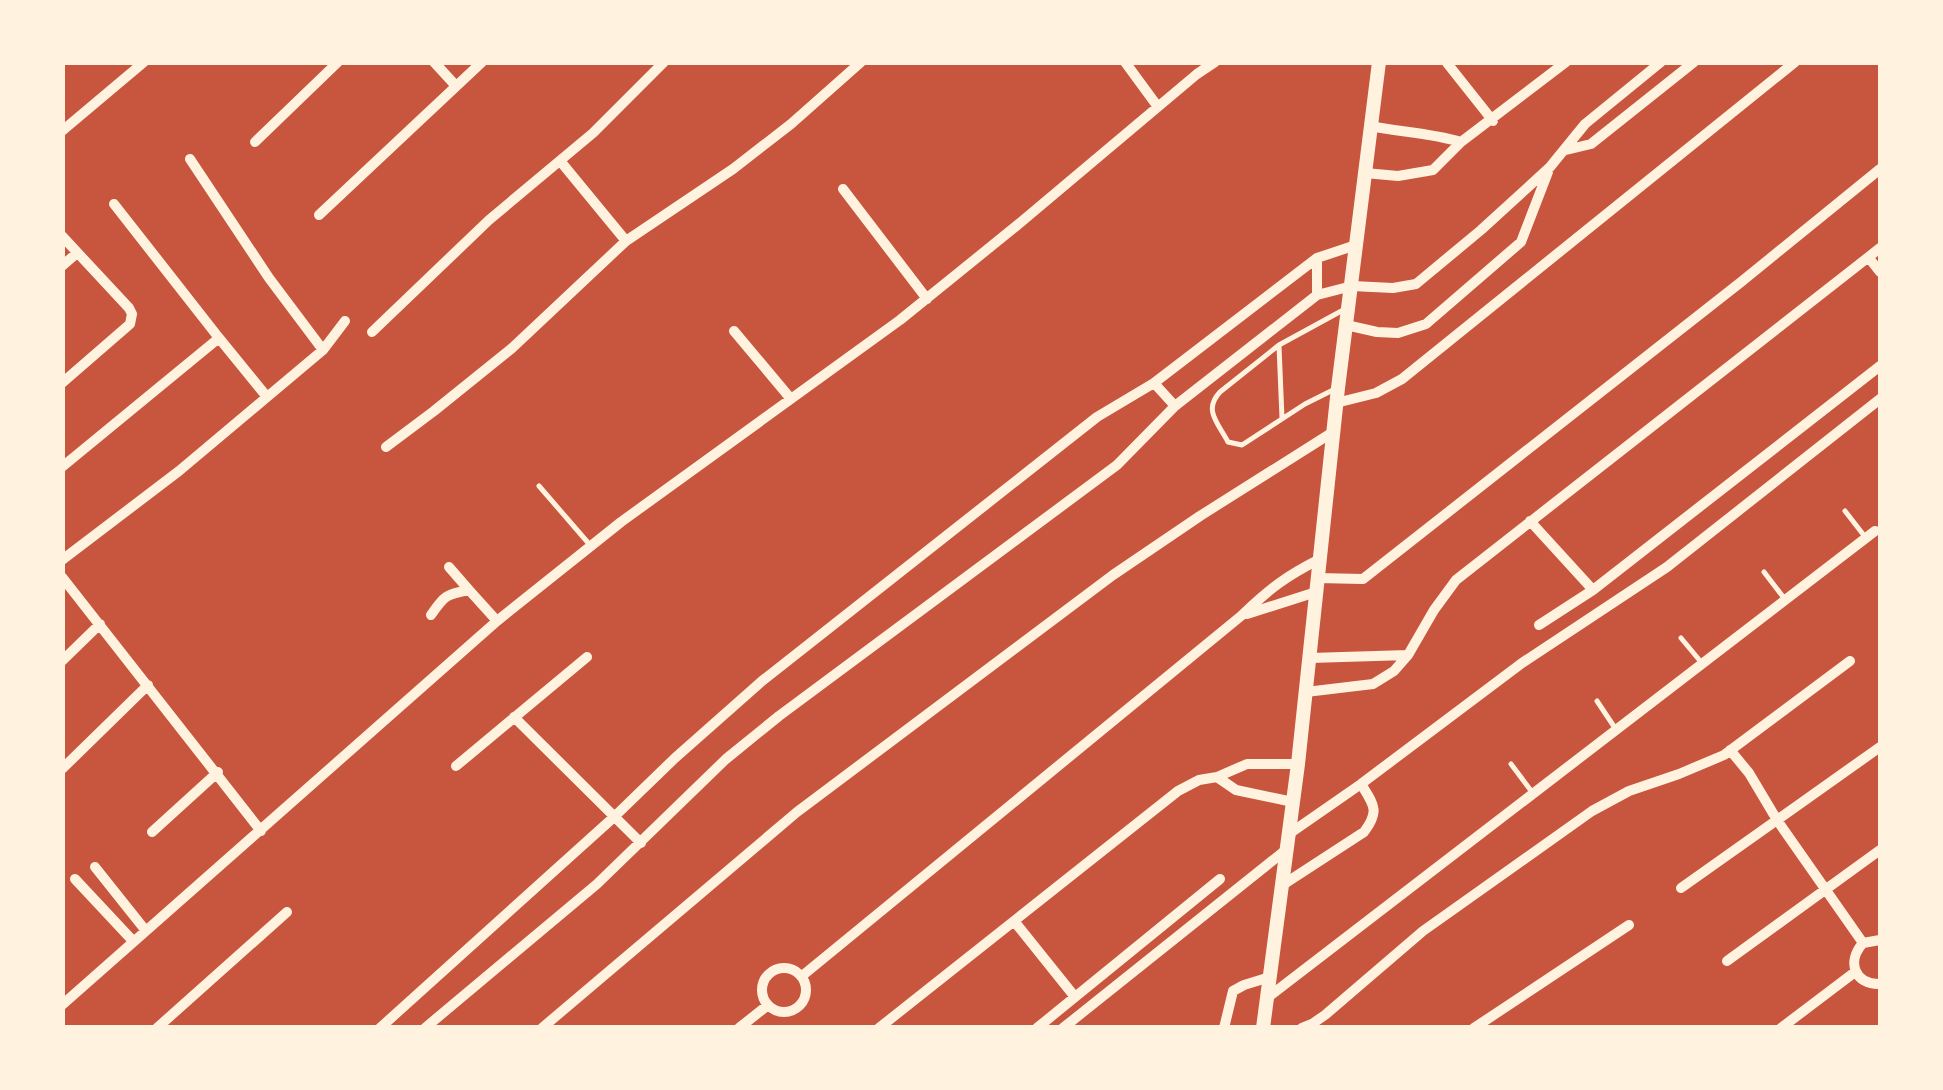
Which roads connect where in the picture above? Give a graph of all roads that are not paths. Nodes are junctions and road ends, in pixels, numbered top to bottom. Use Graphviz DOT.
graph roads {
  1 [pos="144,62"];
  2 [pos="338,62"];
  3 [pos="434,62"];
  4 [pos="482,62"];
  5 [pos="664,62"];
  6 [pos="861,62"];
  7 [pos="1125,62"];
  8 [pos="1215,62"];
  9 [pos="1378,62"];
  10 [pos="1661,62"];
  11 [pos="1694,62"];
  12 [pos="1795,62"];
  13 [pos="1447,63"];
  14 [pos="1563,63"];
  15 [pos="456,86"];
  16 [pos="1158,107"];
  17 [pos="1492,120"];
  18 [pos="1370,126"];
  19 [pos="62,131"];
  20 [pos="255,142"];
  21 [pos="1461,142"];
  22 [pos="1565,150"];
  23 [pos="190,159"];
  24 [pos="561,162"];
  25 [pos="1550,167"];
  26 [pos="1880,169"];
  27 [pos="1364,173"];
  28 [pos="844,189"];
  29 [pos="114,204"];
  30 [pos="319,215"];
  31 [pos="62,236"];
  32 [pos="626,241"];
  33 [pos="1356,246"];
  34 [pos="1880,248"];
  35 [pos="77,253"];
  36 [pos="1317,258"];
  37 [pos="1869,258"];
  38 [pos="62,266"];
  39 [pos="1880,272"];
  40 [pos="1352,286"];
  41 [pos="1318,295"];
  42 [pos="927,299"];
  43 [pos="1348,308"];
  44 [pos="345,321"];
  45 [pos="1346,325"];
  46 [pos="734,331"];
  47 [pos="372,332"];
  48 [pos="219,338"];
  49 [pos="1278,346"];
  50 [pos="323,350"];
  51 [pos="1880,366"];
  52 [pos="1154,383"];
  53 [pos="62,384"];
  54 [pos="1337,396"];
  55 [pos="266,397"];
  56 [pos="791,399"];
  57 [pos="1880,399"];
  58 [pos="1175,406"];
  59 [pos="1282,418"];
  60 [pos="1333,432"];
  61 [pos="386,447"];
  62 [pos="62,467"];
  63 [pos="539,486"];
  64 [pos="1845,511"];
  65 [pos="1530,521"];
  66 [pos="1870,534"];
  67 [pos="590,546"];
  68 [pos="1320,558"];
  69 [pos="62,560"];
  70 [pos="449,567"];
  71 [pos="1764,572"];
  72 [pos="62,577"];
  73 [pos="1316,585"];
  74 [pos="468,590"];
  75 [pos="1593,590"];
  76 [pos="1786,600"];
  77 [pos="431,614"];
  78 [pos="1242,616"];
  79 [pos="497,621"];
  80 [pos="100,624"];
  81 [pos="1538,625"];
  82 [pos="1681,638"];
  83 [pos="1408,656"];
  84 [pos="587,657"];
  85 [pos="1310,658"];
  86 [pos="62,660"];
  87 [pos="1850,661"];
  88 [pos="1702,665"];
  89 [pos="148,685"];
  90 [pos="1306,692"];
  91 [pos="1596,701"];
  92 [pos="514,717"];
  93 [pos="1617,731"];
  94 [pos="1880,746"];
  95 [pos="1730,750"];
  96 [pos="1298,764"];
  97 [pos="1510,764"];
  98 [pos="456,766"];
  99 [pos="62,769"];
  100 [pos="218,772"];
  101 [pos="1218,777"];
  102 [pos="1361,784"];
  103 [pos="1534,794"];
  104 [pos="1293,802"];
  105 [pos="614,816"];
  106 [pos="1777,820"];
  107 [pos="262,831"];
  108 [pos="152,832"];
  109 [pos="1288,842"];
  110 [pos="641,843"];
  111 [pos="1880,850"];
  112 [pos="95,866"];
  113 [pos="1220,878"];
  114 [pos="76,879"];
  115 [pos="1282,886"];
  116 [pos="1681,888"];
  117 [pos="1825,889"];
  118 [pos="286,912"];
  119 [pos="1014,921"];
  120 [pos="1629,925"];
  121 [pos="146,931"];
  122 [pos="1880,940"];
  123 [pos="133,941"];
  124 [pos="1863,943"];
  125 [pos="1727,961"];
  126 [pos="1854,972"];
  127 [pos="802,976"];
  128 [pos="1270,977"];
  129 [pos="1880,984"];
  130 [pos="1074,997"];
  131 [pos="1267,998"];
  132 [pos="62,1005"];
  133 [pos="768,1005"];
  134 [pos="158,1028"];
  135 [pos="380,1028"];
  136 [pos="425,1028"];
  137 [pos="542,1028"];
  138 [pos="739,1028"];
  139 [pos="879,1028"];
  140 [pos="1038,1028"];
  141 [pos="1063,1028"];
  142 [pos="1224,1028"];
  143 [pos="1263,1028"];
  144 [pos="1302,1028"];
  145 [pos="1474,1028"];
  146 [pos="1781,1028"];
  1 -- 19 [label="street"];
  2 -- 20 [label="street"];
  3 -- 15 [label="street"];
  4 -- 15 [label="street"];
  5 -- 24 [label="street"];
  6 -- 32 [label="street"];
  7 -- 16 [label="street"];
  8 -- 16 [label="street"];
  9 -- 18 [label="main road"];
  10 -- 22 [label="street"];
  11 -- 22 [label="street"];
  12 -- 54 [label="street"];
  13 -- 17 [label="street"];
  14 -- 17 [label="street"];
  15 -- 30 [label="street"];
  16 -- 42 [label="street"];
  17 -- 21 [label="street"];
  18 -- 21 [label="street"];
  18 -- 27 [label="main road"];
  21 -- 27 [label="street"];
  22 -- 25 [label="street"];
  23 -- 50 [label="street"];
  24 -- 32 [label="street"];
  24 -- 47 [label="street"];
  25 -- 40 [label="street"];
  25 -- 45 [label="street"];
  26 -- 73 [label="street"];
  27 -- 33 [label="main road"];
  28 -- 42 [label="street"];
  29 -- 48 [label="street"];
  31 -- 35 [label="street"];
  32 -- 61 [label="street"];
  33 -- 36 [label="street"];
  33 -- 40 [label="main road"];
  34 -- 37 [label="street"];
  35 -- 38 [label="street"];
  35 -- 53 [label="street"];
  36 -- 41 [label="street"];
  36 -- 52 [label="street"];
  37 -- 39 [label="street"];
  37 -- 65 [label="street"];
  40 -- 41 [label="street"];
  40 -- 43 [label="main road"];
  41 -- 58 [label="street"];
  42 -- 56 [label="street"];
  43 -- 45 [label="main road"];
  43 -- 49 [label="lane"];
  44 -- 50 [label="street"];
  45 -- 54 [label="main road"];
  46 -- 56 [label="street"];
  48 -- 55 [label="street"];
  48 -- 62 [label="street"];
  49 -- 59 [label="lane"];
  49 -- 59 [label="lane"];
  50 -- 55 [label="street"];
  51 -- 75 [label="street"];
  52 -- 58 [label="street"];
  52 -- 105 [label="street"];
  54 -- 59 [label="lane"];
  54 -- 60 [label="main road"];
  55 -- 69 [label="street"];
  56 -- 67 [label="street"];
  57 -- 102 [label="street"];
  58 -- 110 [label="street"];
  60 -- 68 [label="main road"];
  60 -- 137 [label="street"];
  63 -- 67 [label="lane"];
  64 -- 66 [label="lane"];
  65 -- 75 [label="street"];
  65 -- 83 [label="street"];
  66 -- 76 [label="street"];
  67 -- 79 [label="street"];
  68 -- 73 [label="main road"];
  68 -- 78 [label="street"];
  70 -- 74 [label="street"];
  71 -- 76 [label="lane"];
  72 -- 80 [label="street"];
  73 -- 78 [label="street"];
  73 -- 85 [label="main road"];
  74 -- 77 [label="street"];
  74 -- 79 [label="street"];
  75 -- 81 [label="street"];
  76 -- 88 [label="street"];
  78 -- 127 [label="street"];
  79 -- 107 [label="street"];
  80 -- 86 [label="street"];
  80 -- 89 [label="street"];
  82 -- 88 [label="lane"];
  83 -- 85 [label="street"];
  83 -- 90 [label="street"];
  84 -- 92 [label="street"];
  85 -- 90 [label="main road"];
  87 -- 95 [label="street"];
  88 -- 93 [label="street"];
  89 -- 99 [label="street"];
  89 -- 100 [label="street"];
  90 -- 96 [label="main road"];
  91 -- 93 [label="lane"];
  92 -- 98 [label="street"];
  92 -- 105 [label="street"];
  93 -- 103 [label="street"];
  94 -- 106 [label="street"];
  95 -- 106 [label="street"];
  95 -- 144 [label="street"];
  96 -- 101 [label="street"];
  96 -- 104 [label="main road"];
  97 -- 103 [label="lane"];
  100 -- 107 [label="street"];
  100 -- 108 [label="street"];
  101 -- 104 [label="street"];
  101 -- 119 [label="street"];
  102 -- 109 [label="street"];
  102 -- 115 [label="street"];
  103 -- 131 [label="street"];
  104 -- 109 [label="main road"];
  105 -- 110 [label="street"];
  105 -- 135 [label="street"];
  106 -- 116 [label="street"];
  106 -- 117 [label="street"];
  107 -- 121 [label="street"];
  109 -- 115 [label="main road"];
  109 -- 141 [label="street"];
  110 -- 136 [label="street"];
  111 -- 117 [label="street"];
  112 -- 121 [label="street"];
  113 -- 130 [label="street"];
  114 -- 123 [label="street"];
  115 -- 128 [label="main road"];
  117 -- 124 [label="street"];
  117 -- 125 [label="street"];
  118 -- 134 [label="street"];
  119 -- 130 [label="street"];
  119 -- 139 [label="street"];
  120 -- 145 [label="street"];
  121 -- 123 [label="street"];
  122 -- 124 [label="street"];
  123 -- 132 [label="street"];
  124 -- 126 [label="street"];
  126 -- 129 [label="street"];
  126 -- 146 [label="street"];
  127 -- 133 [label="street"];
  127 -- 133 [label="street"];
  128 -- 131 [label="main road"];
  128 -- 142 [label="street"];
  130 -- 140 [label="street"];
  131 -- 143 [label="main road"];
  133 -- 138 [label="street"];
}
